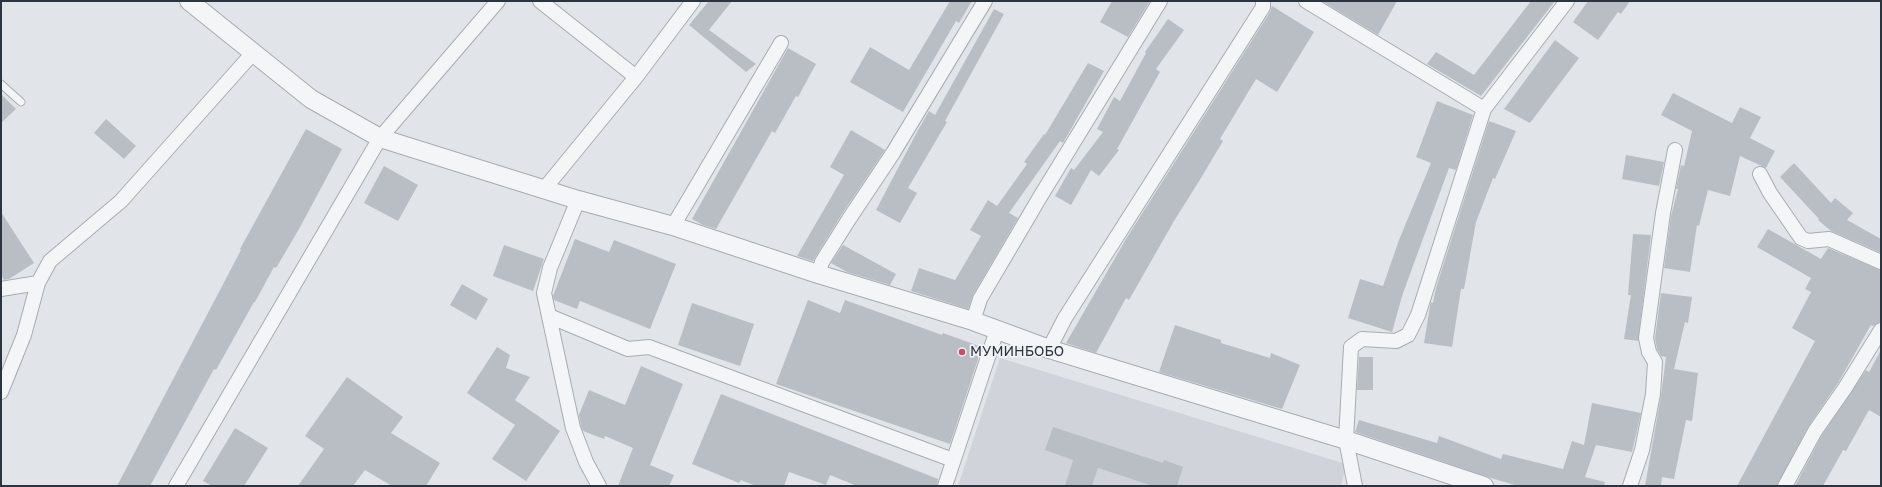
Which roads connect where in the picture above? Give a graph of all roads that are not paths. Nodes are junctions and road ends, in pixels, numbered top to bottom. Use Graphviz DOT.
graph roads {
  1 [pos="189,1"];
  2 [pos="498,1"];
  3 [pos="540,1"];
  4 [pos="693,1"];
  5 [pos="985,1"];
  6 [pos="1160,1"];
  7 [pos="1263,1"];
  8 [pos="1306,1"];
  9 [pos="1567,1"];
  10 [pos="781,43"];
  11 [pos="253,53"];
  12 [pos="636,78"];
  13 [pos="1,84"];
  14 [pos="21,102"];
  15 [pos="1484,109"];
  16 [pos="380,138"];
  17 [pos="1675,150"];
  18 [pos="1760,174"];
  19 [pos="545,188"];
  20 [pos="578,200"];
  21 [pos="673,226"];
  22 [pos="1881,262"];
  23 [pos="818,274"];
  24 [pos="38,282"];
  25 [pos="1,289"];
  26 [pos="548,316"];
  27 [pos="973,320"];
  28 [pos="997,330"];
  29 [pos="1881,330"];
  30 [pos="1050,349"];
  31 [pos="1,392"];
  32 [pos="1346,440"];
  33 [pos="953,460"];
  34 [pos="176,486"];
  35 [pos="599,486"];
  36 [pos="945,486"];
  37 [pos="1355,486"];
  38 [pos="1484,486"];
  39 [pos="1630,486"];
  40 [pos="1785,486"];
  1 -- 11 [label="street"];
  2 -- 16 [label="street"];
  3 -- 12 [label="street"];
  4 -- 12 [label="street"];
  5 -- 23 [label="street"];
  6 -- 27 [label="street"];
  7 -- 30 [label="street"];
  8 -- 15 [label="street"];
  9 -- 15 [label="street"];
  10 -- 21 [label="street"];
  11 -- 16 [label="street"];
  11 -- 24 [label="street"];
  12 -- 19 [label="street"];
  13 -- 14 [label="lane"];
  15 -- 32 [label="street"];
  16 -- 19 [label="street"];
  16 -- 34 [label="street"];
  17 -- 39 [label="street"];
  18 -- 22 [label="street"];
  19 -- 20 [label="street"];
  20 -- 21 [label="street"];
  20 -- 26 [label="street"];
  21 -- 23 [label="street"];
  23 -- 27 [label="street"];
  24 -- 25 [label="street"];
  24 -- 31 [label="street"];
  26 -- 33 [label="street"];
  26 -- 35 [label="street"];
  27 -- 28 [label="street"];
  28 -- 30 [label="street"];
  28 -- 33 [label="street"];
  29 -- 40 [label="street"];
  30 -- 32 [label="street"];
  32 -- 37 [label="street"];
  32 -- 38 [label="street"];
  33 -- 36 [label="street"];
}
